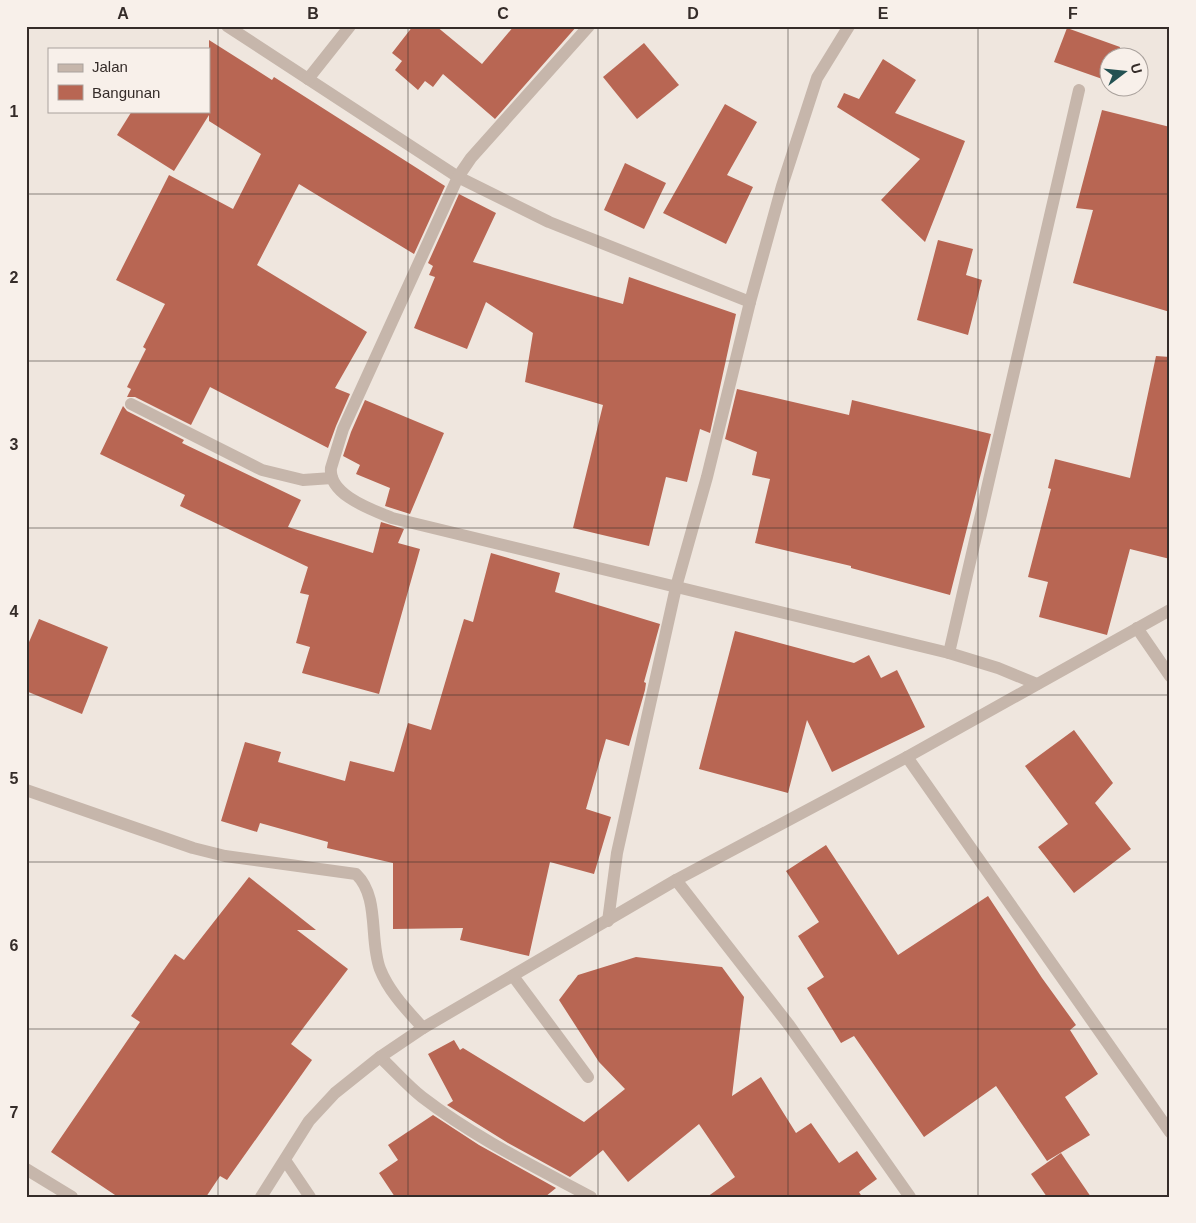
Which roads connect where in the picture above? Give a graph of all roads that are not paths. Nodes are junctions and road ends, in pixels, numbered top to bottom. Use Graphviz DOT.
graph roads {
  1 [pos="227,26"];
  2 [pos="350,26"];
  3 [pos="589,26"];
  4 [pos="849,26"];
  5 [pos="308,79"];
  6 [pos="1079,90"];
  7 [pos="458,177"];
  8 [pos="750,302"];
  9 [pos="132,404"];
  10 [pos="332,478"];
  11 [pos="676,587"];
  12 [pos="1170,610"];
  13 [pos="1137,628"];
  14 [pos="949,653"];
  15 [pos="1170,676"];
  16 [pos="1037,684"];
  17 [pos="907,757"];
  18 [pos="26,790"];
  19 [pos="676,880"];
  20 [pos="608,921"];
  21 [pos="512,976"];
  22 [pos="423,1028"];
  23 [pos="380,1057"];
  24 [pos="588,1077"];
  25 [pos="1170,1132"];
  26 [pos="285,1160"];
  27 [pos="26,1169"];
  28 [pos="72,1197"];
  29 [pos="261,1197"];
  30 [pos="310,1197"];
  31 [pos="590,1197"];
  32 [pos="910,1197"];
  1 -- 5 [label="street"];
  2 -- 5 [label="street"];
  3 -- 7 [label="street"];
  4 -- 8 [label="street"];
  5 -- 7 [label="street"];
  6 -- 14 [label="street"];
  7 -- 8 [label="street"];
  7 -- 10 [label="street"];
  8 -- 11 [label="street"];
  9 -- 10 [label="street"];
  10 -- 11 [label="street"];
  11 -- 14 [label="street"];
  11 -- 20 [label="street"];
  12 -- 13 [label="street"];
  13 -- 15 [label="street"];
  13 -- 16 [label="street"];
  14 -- 16 [label="street"];
  16 -- 17 [label="street"];
  17 -- 19 [label="street"];
  17 -- 25 [label="street"];
  18 -- 22 [label="street"];
  19 -- 20 [label="street"];
  19 -- 32 [label="street"];
  20 -- 21 [label="street"];
  21 -- 22 [label="street"];
  21 -- 24 [label="street"];
  22 -- 23 [label="street"];
  23 -- 26 [label="street"];
  23 -- 31 [label="street"];
  26 -- 29 [label="street"];
  26 -- 30 [label="street"];
  27 -- 28 [label="street"];
}
